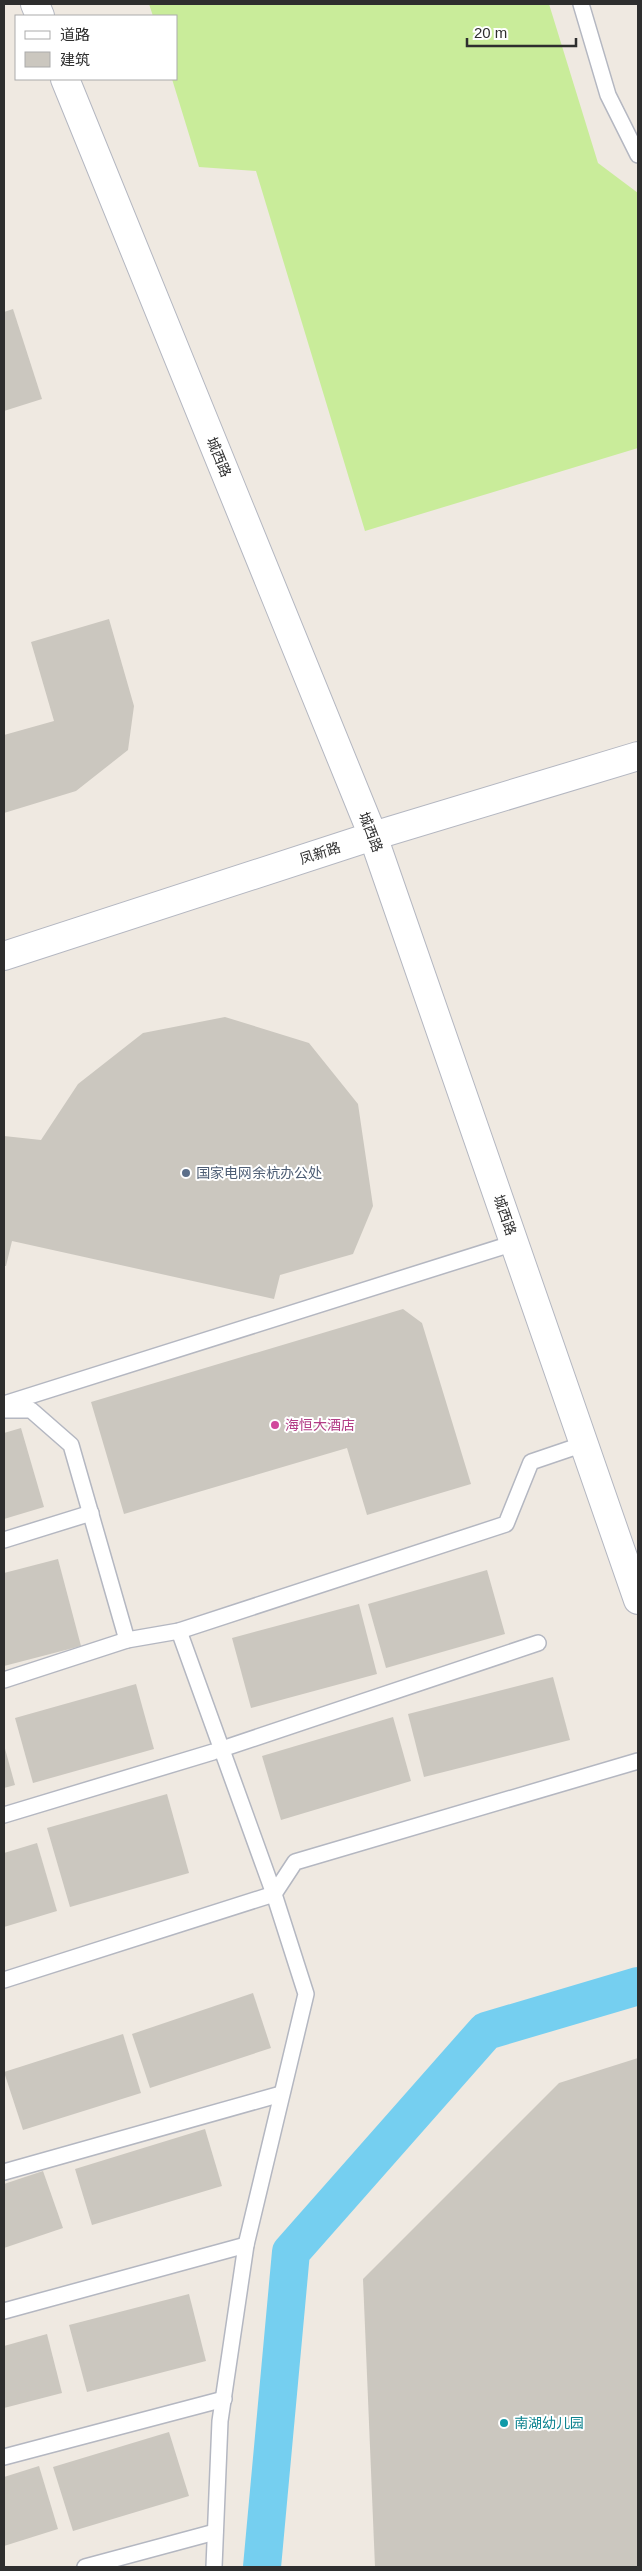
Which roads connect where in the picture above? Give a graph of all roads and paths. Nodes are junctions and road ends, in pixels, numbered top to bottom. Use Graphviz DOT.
graph roads {
  1 [pos="581,4"];
  2 [pos="65,80"];
  3 [pos="638,155"];
  4 [pos="638,756"];
  5 [pos="373,836"];
  6 [pos="4,956"];
  7 [pos="514,1243"];
  8 [pos="4,1404"];
  9 [pos="4,1410"];
  10 [pos="584,1444"];
  11 [pos="91,1513"];
  12 [pos="4,1540"];
  13 [pos="638,1600"];
  14 [pos="179,1631"];
  15 [pos="127,1640"];
  16 [pos="538,1643"];
  17 [pos="4,1680"];
  18 [pos="221,1749"];
  19 [pos="638,1761"];
  20 [pos="4,1815"];
  21 [pos="274,1894"];
  22 [pos="4,1980"];
  23 [pos="281,2094"];
  24 [pos="4,2172"];
  25 [pos="246,2245"];
  26 [pos="4,2311"];
  27 [pos="224,2399"];
  28 [pos="4,2457"];
  29 [pos="215,2532"];
  30 [pos="86,2567"];
  31 [pos="214,2567"];
  1 -- 3 [label="lane"];
  2 -- 5 [label="street, 城西路"];
  4 -- 5 [label="street, 凤新路"];
  5 -- 6 [label="street, 凤新路"];
  5 -- 7 [label="street, 城西路"];
  7 -- 8 [label="lane"];
  7 -- 10 [label="street, 城西路"];
  9 -- 11 [label="lane"];
  10 -- 13 [label="street, 城西路"];
  10 -- 14 [label="lane"];
  11 -- 12 [label="lane"];
  11 -- 15 [label="lane"];
  14 -- 15 [label="lane"];
  14 -- 18 [label="lane"];
  15 -- 17 [label="lane"];
  16 -- 18 [label="lane"];
  18 -- 20 [label="lane"];
  18 -- 21 [label="lane"];
  19 -- 21 [label="lane"];
  21 -- 22 [label="lane"];
  21 -- 23 [label="lane"];
  23 -- 24 [label="lane"];
  23 -- 25 [label="lane"];
  25 -- 26 [label="lane"];
  25 -- 27 [label="lane"];
  27 -- 28 [label="lane"];
  27 -- 29 [label="lane"];
  29 -- 30 [label="lane"];
  29 -- 31 [label="lane"];
}
